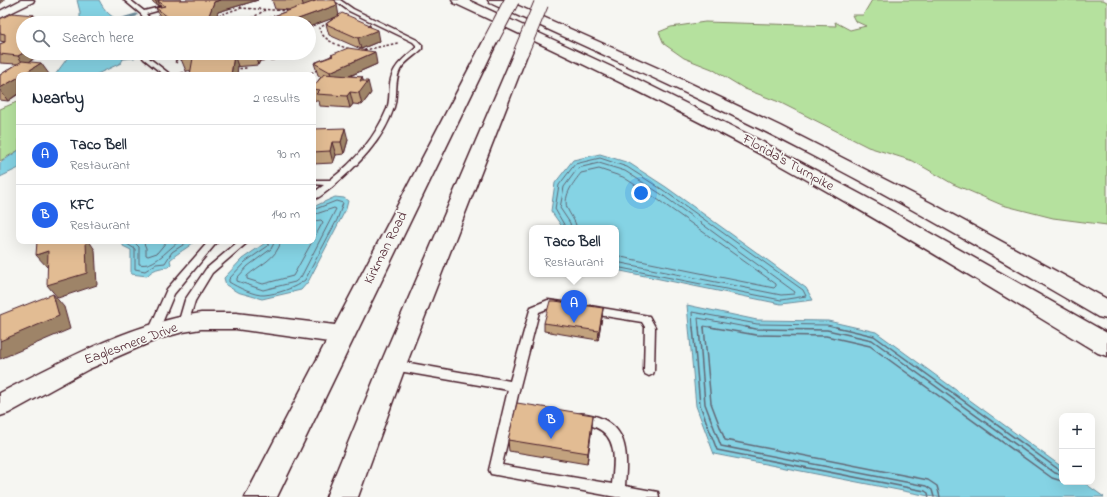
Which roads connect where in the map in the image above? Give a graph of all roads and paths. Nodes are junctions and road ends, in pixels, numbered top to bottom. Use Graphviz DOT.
graph roads {
  1 [pos="29,0"];
  2 [pos="127,0"];
  3 [pos="248,0"];
  4 [pos="337,0"];
  5 [pos="458,0"];
  6 [pos="494,0"];
  7 [pos="512,0"];
  8 [pos="542,2"];
  9 [pos="245,4"];
  10 [pos="172,6"];
  11 [pos="248,7"];
  12 [pos="240,8"];
  13 [pos="266,10"];
  14 [pos="296,12"];
  15 [pos="143,13"];
  16 [pos="0,15"];
  17 [pos="145,16"];
  18 [pos="216,16"];
  19 [pos="256,16"];
  20 [pos="332,22"];
  21 [pos="401,45"];
  22 [pos="359,50"];
  23 [pos="362,50"];
  24 [pos="149,60"];
  25 [pos="178,60"];
  26 [pos="177,63"];
  27 [pos="247,68"];
  28 [pos="321,68"];
  29 [pos="164,72"];
  30 [pos="237,72"];
  31 [pos="313,72"];
  32 [pos="316,182"];
  33 [pos="333,183"];
  34 [pos="316,195"];
  35 [pos="211,244"];
  36 [pos="240,244"];
  37 [pos="1107,310"];
  38 [pos="183,324"];
  39 [pos="153,332"];
  40 [pos="343,335"];
  41 [pos="1107,346"];
  42 [pos="393,365"];
  43 [pos="649,372"];
  44 [pos="514,386"];
  45 [pos="0,405"];
  46 [pos="510,407"];
  47 [pos="524,409"];
  48 [pos="569,416"];
  49 [pos="618,491"];
  50 [pos="261,497"];
  51 [pos="342,497"];
  52 [pos="653,497"];
  1 -- 16 [label="street"];
  2 -- 15 [label="lane"];
  3 -- 9 [label="path"];
  4 -- 33 [label="lane"];
  5 -- 41 [label="main road, Florida's Turnpike"];
  6 -- 37 [label="main road, Florida's Turnpike"];
  7 -- 40 [label="main road, Kirkman Road, bridge"];
  8 -- 42 [label="main road, bridge"];
  9 -- 11 [label="path"];
  9 -- 12 [label="path"];
  10 -- 15 [label="lane"];
  11 -- 12 [label="path"];
  11 -- 13 [label="path"];
  12 -- 18 [label="path"];
  13 -- 14 [label="path"];
  13 -- 19 [label="path"];
  15 -- 17 [label="lane"];
  20 -- 23 [label="path"];
  21 -- 23 [label="path"];
  22 -- 23 [label="path"];
  24 -- 29 [label="lane"];
  25 -- 26 [label="path"];
  27 -- 30 [label="path"];
  28 -- 31 [label="path"];
  32 -- 33 [label="lane"];
  33 -- 34 [label="lane"];
  35 -- 39 [label="lane"];
  36 -- 38 [label="lane"];
  38 -- 39 [label="street, Eaglesmere Drive"];
  38 -- 40 [label="street, Eaglesmere Drive"];
  39 -- 45 [label="street, Eaglesmere Drive"];
  40 -- 50 [label="main road, Kirkman Road"];
  42 -- 44 [label="lane"];
  42 -- 51 [label="main road"];
  43 -- 44 [label="lane"];
  44 -- 46 [label="lane"];
  46 -- 47 [label="lane"];
  46 -- 49 [label="lane"];
  48 -- 49 [label="lane"];
  49 -- 52 [label="lane"];
}
